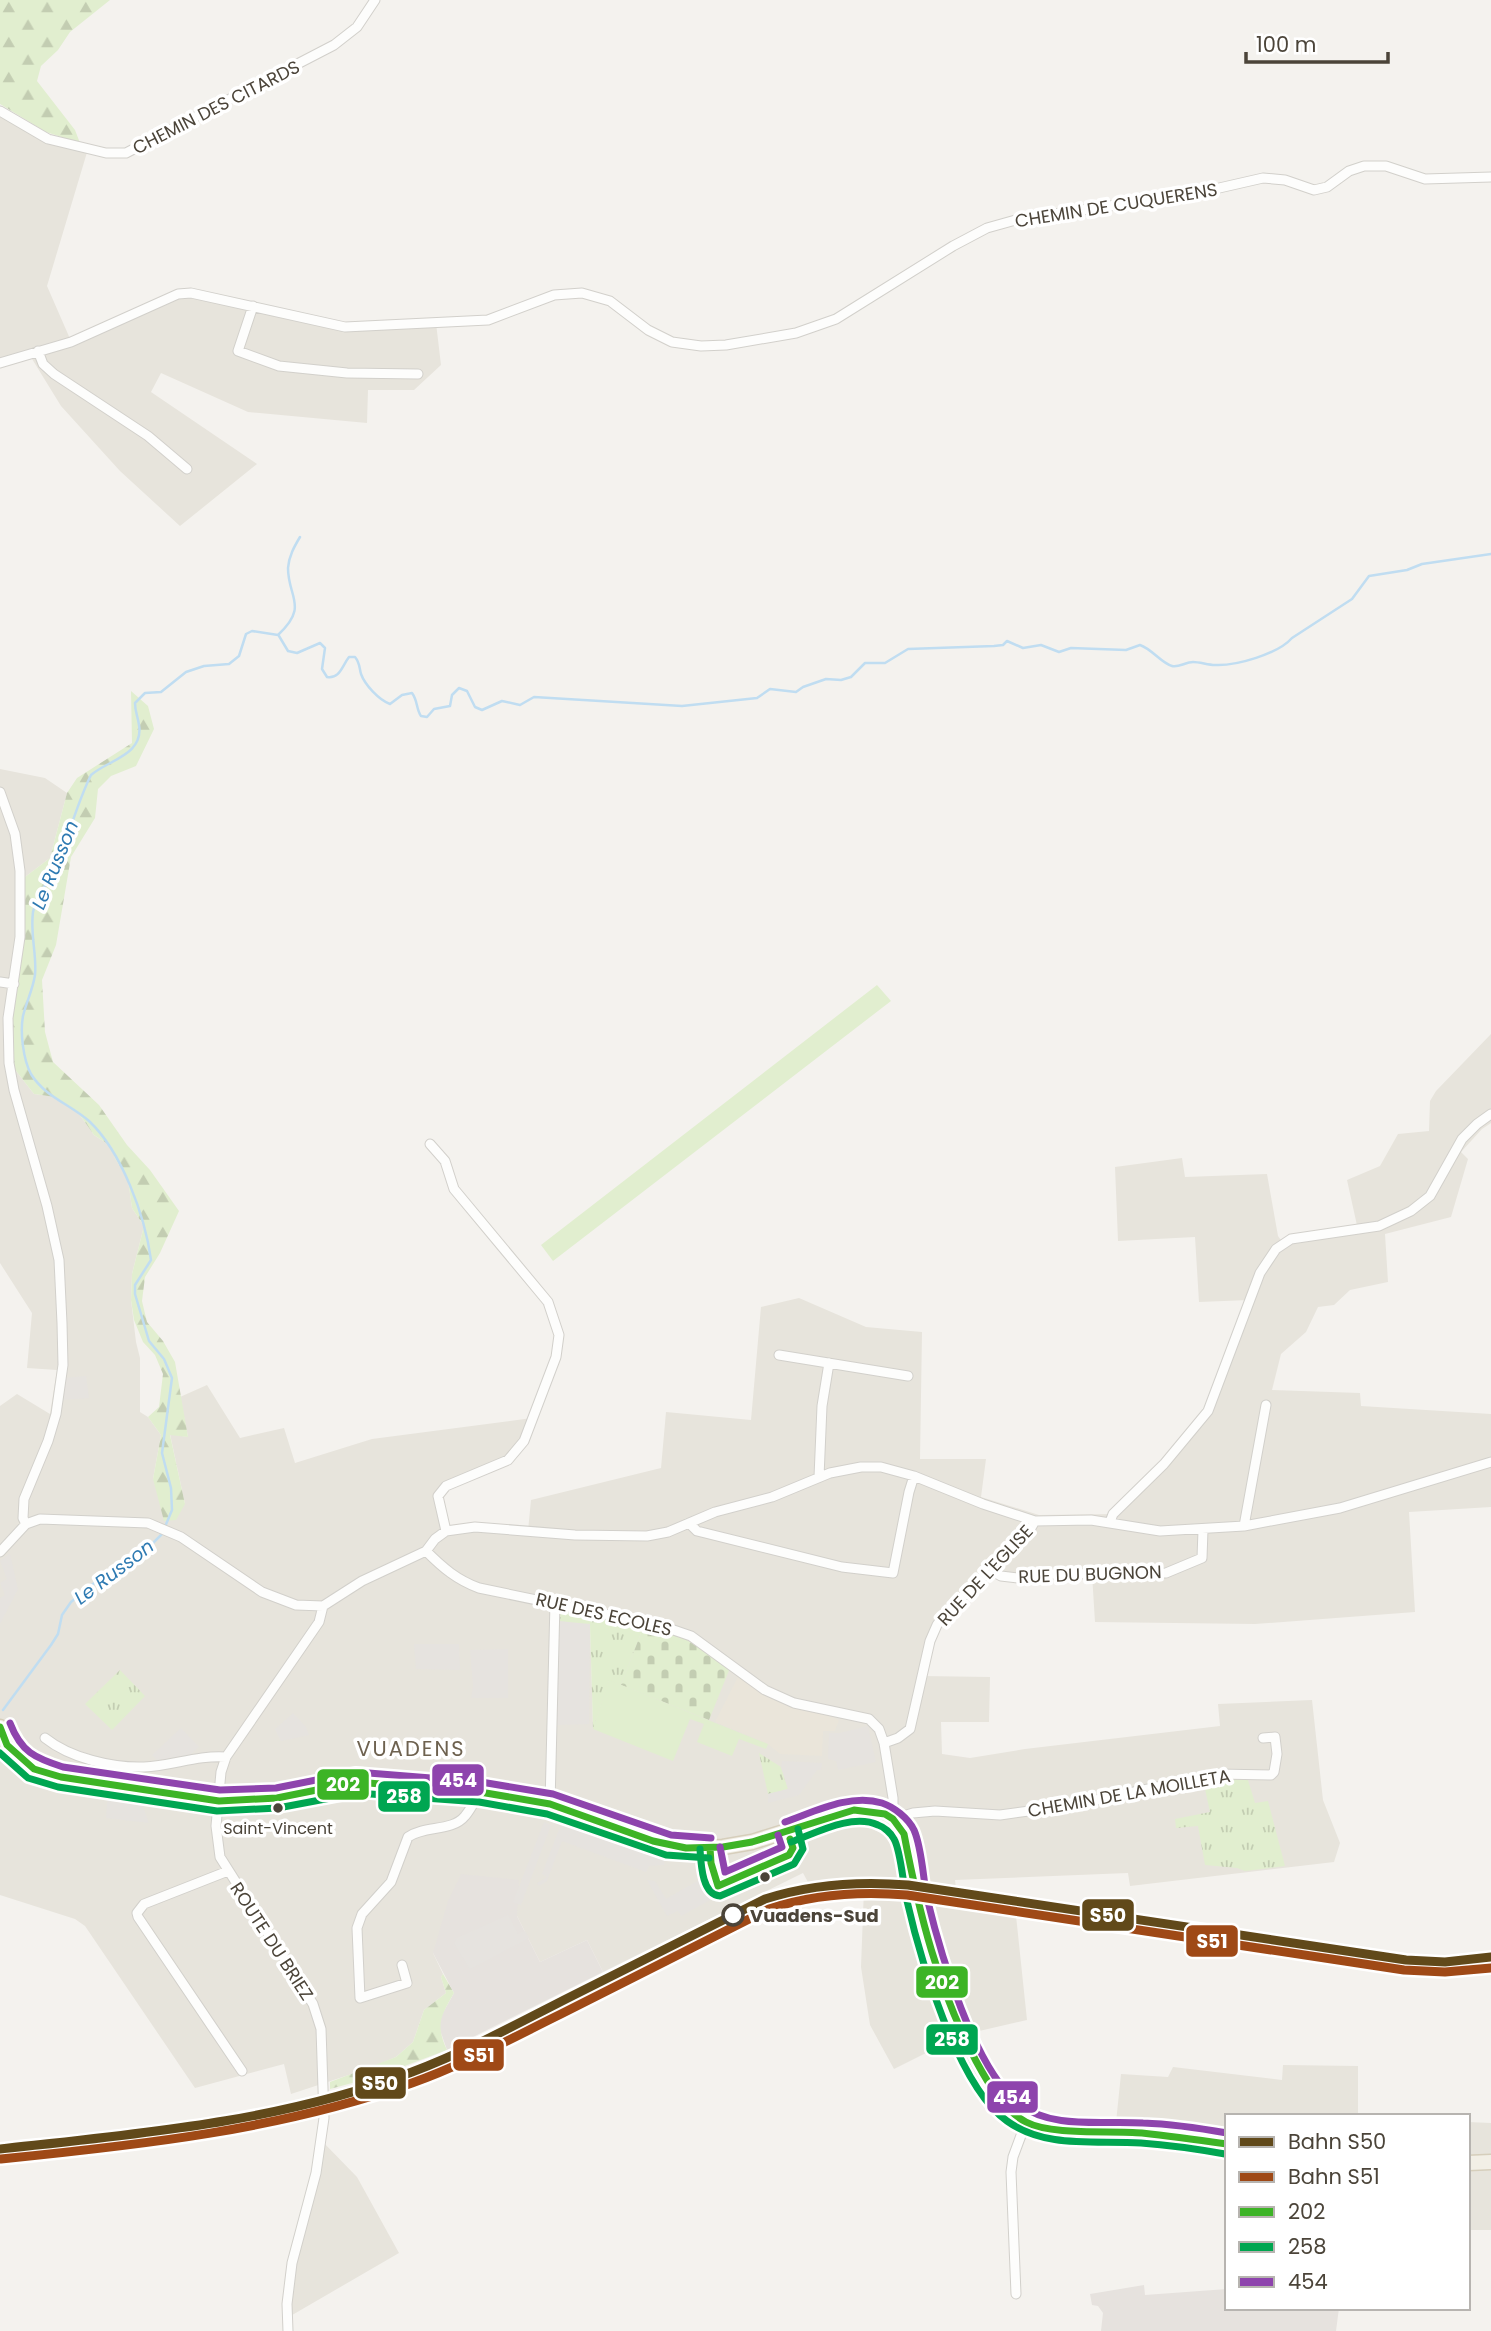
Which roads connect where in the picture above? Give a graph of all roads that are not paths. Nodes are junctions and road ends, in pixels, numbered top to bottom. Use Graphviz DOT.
graph roads {
  1 [pos="375,0"];
  2 [pos="0,111"];
  3 [pos="1491,177"];
  4 [pos="253,306"];
  5 [pos="38,351"];
  6 [pos="0,363"];
  7 [pos="418,374"];
  8 [pos="187,469"];
  9 [pos="0,792"];
  10 [pos="0,982"];
  11 [pos="14,984"];
  12 [pos="1491,1114"];
  13 [pos="430,1144"];
  14 [pos="779,1355"];
  15 [pos="829,1363"];
  16 [pos="908,1376"];
  17 [pos="1266,1405"];
  18 [pos="1491,1462"];
  19 [pos="914,1476"];
  20 [pos="819,1478"];
  21 [pos="1035,1521"];
  22 [pos="1110,1522"];
  23 [pos="690,1523"];
  24 [pos="26,1524"];
  25 [pos="1244,1526"];
  26 [pos="1203,1530"];
  27 [pos="446,1531"];
  28 [pos="426,1551"];
  29 [pos="0,1552"];
  30 [pos="990,1570"];
  31 [pos="555,1602"];
  32 [pos="323,1606"];
  33 [pos="0,1727"];
  34 [pos="45,1738"];
  35 [pos="1263,1738"];
  36 [pos="884,1742"];
  37 [pos="5,1751"];
  38 [pos="226,1757"];
  39 [pos="480,1792"];
  40 [pos="219,1801"];
  41 [pos="550,1804"];
  42 [pos="893,1819"];
  43 [pos="228,1871"];
  44 [pos="402,1965"];
  45 [pos="242,2071"];
  46 [pos="1027,2122"];
  47 [pos="1225,2144"];
  48 [pos="1491,2162"];
  49 [pos="1470,2163"];
  50 [pos="1016,2294"];
  51 [pos="288,2331"];
  1 -- 2 [label="street, CHEMIN DES CITARDS"];
  3 -- 4 [label="street, CHEMIN DE CUQUERENS"];
  4 -- 5 [label="street, CHEMIN DE CUQUERENS"];
  4 -- 7 [label="street"];
  5 -- 6 [label="street, CHEMIN DE CUQUERENS"];
  5 -- 8 [label="street"];
  9 -- 11 [label="street"];
  10 -- 11 [label="street"];
  11 -- 24 [label="street"];
  12 -- 22 [label="street"];
  13 -- 27 [label="street"];
  14 -- 15 [label="street"];
  15 -- 16 [label="street"];
  15 -- 20 [label="street"];
  17 -- 25 [label="street"];
  18 -- 25 [label="street"];
  19 -- 20 [label="street"];
  19 -- 21 [label="street"];
  19 -- 23 [label="street"];
  20 -- 23 [label="street"];
  21 -- 22 [label="street"];
  21 -- 30 [label="street, RUE DE L'EGLISE"];
  22 -- 26 [label="street"];
  23 -- 27 [label="street"];
  24 -- 29 [label="street"];
  24 -- 32 [label="street"];
  25 -- 26 [label="street"];
  26 -- 30 [label="street, RUE DU BUGNON"];
  27 -- 28 [label="street"];
  28 -- 31 [label="street, RUE DES ECOLES"];
  28 -- 32 [label="street"];
  30 -- 36 [label="street, RUE DE L'EGLISE"];
  31 -- 36 [label="street, RUE DES ECOLES"];
  31 -- 41 [label="street"];
  32 -- 38 [label="street"];
  33 -- 37 [label="main road"];
  34 -- 38 [label="street"];
  35 -- 42 [label="street, CHEMIN DE LA MOILLETA"];
  36 -- 42 [label="street"];
  37 -- 40 [label="main road"];
  38 -- 40 [label="street, ROUTE DU BRIEZ"];
  39 -- 40 [label="main road"];
  39 -- 41 [label="main road"];
  39 -- 44 [label="street"];
  40 -- 43 [label="street, ROUTE DU BRIEZ"];
  41 -- 42 [label="main road"];
  42 -- 46 [label="main road"];
  43 -- 45 [label="street"];
  43 -- 51 [label="street, ROUTE DU BRIEZ"];
  46 -- 47 [label="main road"];
  46 -- 50 [label="street"];
  48 -- 49 [label="main road"];
}
